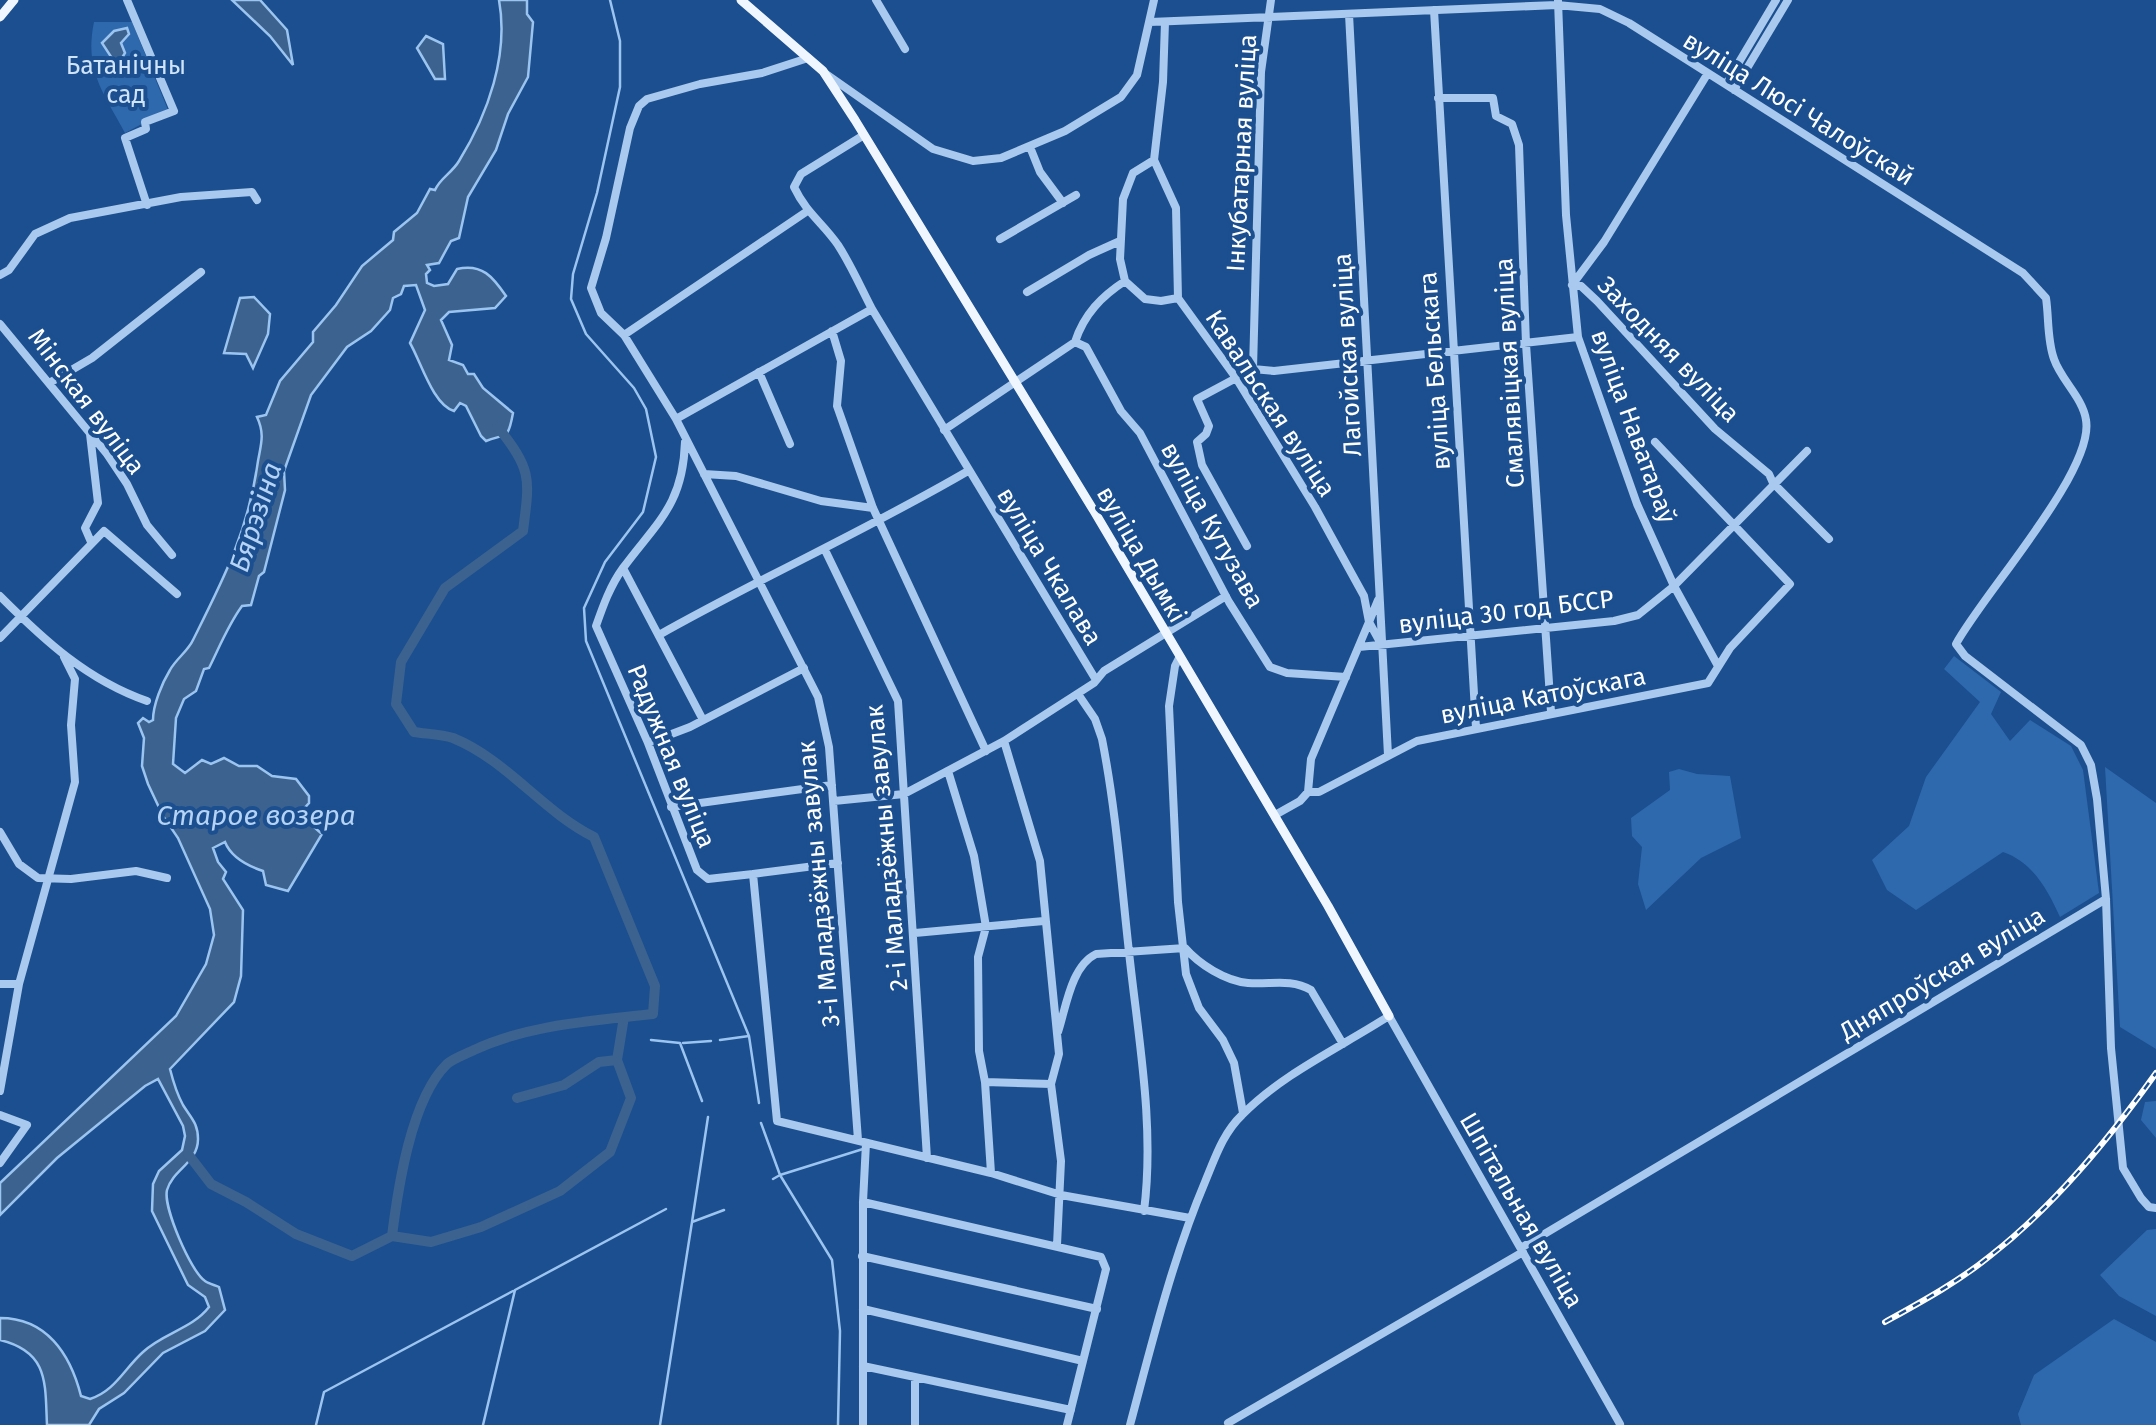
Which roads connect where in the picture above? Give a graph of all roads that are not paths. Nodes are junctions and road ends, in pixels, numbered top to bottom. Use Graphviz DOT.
graph roads {
  1 [pos="14,0"];
  2 [pos="127,0"];
  3 [pos="741,0"];
  4 [pos="876,0"];
  5 [pos="1154,0"];
  6 [pos="1272,0"];
  7 [pos="1776,0"];
  8 [pos="1788,0"];
  9 [pos="1558,2"];
  10 [pos="1434,10"];
  11 [pos="1349,14"];
  12 [pos="0,18"];
  13 [pos="1268,18"];
  14 [pos="1150,22"];
  15 [pos="1165,22"];
  16 [pos="904,49"];
  17 [pos="808,58"];
  18 [pos="823,72"];
  19 [pos="1708,73"];
  20 [pos="1730,87"];
  21 [pos="1438,98"];
  22 [pos="868,105"];
  23 [pos="855,120"];
  24 [pos="864,135"];
  25 [pos="1030,147"];
  26 [pos="1154,160"];
  27 [pos="1076,195"];
  28 [pos="256,200"];
  29 [pos="1063,203"];
  30 [pos="147,205"];
  31 [pos="806,212"];
  32 [pos="1000,239"];
  33 [pos="1120,241"];
  34 [pos="201,272"];
  35 [pos="0,275"];
  36 [pos="1125,281"];
  37 [pos="1572,285"];
  38 [pos="1028,292"];
  39 [pos="1178,298"];
  40 [pos="872,310"];
  41 [pos="0,324"];
  42 [pos="832,331"];
  43 [pos="624,335"];
  44 [pos="1578,337"];
  45 [pos="1076,342"];
  46 [pos="1526,344"];
  47 [pos="1452,352"];
  48 [pos="1367,361"];
  49 [pos="1253,369"];
  50 [pos="759,372"];
  51 [pos="1236,378"];
  52 [pos="1015,381"];
  53 [pos="51,382"];
  54 [pos="676,420"];
  55 [pos="944,430"];
  56 [pos="90,434"];
  57 [pos="685,437"];
  58 [pos="1655,442"];
  59 [pos="790,444"];
  60 [pos="1807,450"];
  61 [pos="968,470"];
  62 [pos="704,474"];
  63 [pos="1773,483"];
  64 [pos="873,508"];
  65 [pos="878,522"];
  66 [pos="1733,526"];
  67 [pos="1829,540"];
  68 [pos="91,542"];
  69 [pos="1247,546"];
  70 [pos="825,550"];
  71 [pos="172,555"];
  72 [pos="623,568"];
  73 [pos="760,578"];
  74 [pos="1674,586"];
  75 [pos="177,594"];
  76 [pos="0,596"];
  77 [pos="1226,596"];
  78 [pos="1380,596"];
  79 [pos="20,616"];
  80 [pos="1370,622"];
  81 [pos="1546,628"];
  82 [pos="659,634"];
  83 [pos="1165,634"];
  84 [pos="1470,637"];
  85 [pos="0,638"];
  86 [pos="1382,646"];
  87 [pos="1359,647"];
  88 [pos="64,657"];
  89 [pos="1180,658"];
  90 [pos="1718,666"];
  91 [pos="804,668"];
  92 [pos="1346,677"];
  93 [pos="1096,680"];
  94 [pos="1078,694"];
  95 [pos="147,701"];
  96 [pos="1552,712"];
  97 [pos="702,718"];
  98 [pos="1476,728"];
  99 [pos="1004,740"];
  100 [pos="648,743"];
  101 [pos="986,751"];
  102 [pos="1388,754"];
  103 [pos="948,771"];
  104 [pos="832,785"];
  105 [pos="1308,792"];
  106 [pos="904,794"];
  107 [pos="834,801"];
  108 [pos="672,808"];
  109 [pos="1275,815"];
  110 [pos="0,832"];
  111 [pos="838,864"];
  112 [pos="753,874"];
  113 [pos="167,878"];
  114 [pos="48,880"];
  115 [pos="2106,899"];
  116 [pos="1044,920"];
  117 [pos="986,926"];
  118 [pos="914,932"];
  119 [pos="1184,948"];
  120 [pos="1129,952"];
  121 [pos="0,984"];
  122 [pos="18,984"];
  123 [pos="1389,1016"];
  124 [pos="1058,1034"];
  125 [pos="1344,1044"];
  126 [pos="985,1082"];
  127 [pos="1052,1084"];
  128 [pos="0,1092"];
  129 [pos="1243,1113"];
  130 [pos="0,1115"];
  131 [pos="862,1141"];
  132 [pos="928,1158"];
  133 [pos="0,1163"];
  134 [pos="991,1173"];
  135 [pos="1061,1196"];
  136 [pos="862,1202"];
  137 [pos="2156,1208"];
  138 [pos="1144,1211"];
  139 [pos="1190,1218"];
  140 [pos="1057,1245"];
  141 [pos="1522,1250"];
  142 [pos="862,1256"];
  143 [pos="863,1309"];
  144 [pos="1097,1309"];
  145 [pos="1083,1360"];
  146 [pos="863,1366"];
  147 [pos="915,1378"];
  148 [pos="1071,1410"];
  149 [pos="1228,1423"];
  150 [pos="1620,1424"];
  151 [pos="863,1425"];
  152 [pos="915,1425"];
  153 [pos="1067,1425"];
  154 [pos="1130,1425"];
  1 -- 12 [label="main road"];
  2 -- 30 [label="street"];
  3 -- 17 [label="main road, вуліца Дымкі"];
  4 -- 16 [label="street"];
  5 -- 14 [label="street"];
  6 -- 13 [label="street, Інкубатарная вуліца"];
  7 -- 20 [label="street"];
  8 -- 20 [label="street"];
  9 -- 10 [label="street, вуліца Люсі Чалоўскай"];
  9 -- 19 [label="street, вуліца Люсі Чалоўскай"];
  9 -- 37 [label="street, вуліца Наватараў"];
  10 -- 11 [label="street, вуліца Люсі Чалоўскай"];
  10 -- 21 [label="street, вуліца Бельскага"];
  11 -- 13 [label="street, вуліца Люсі Чалоўскай"];
  11 -- 48 [label="street, Лагойская вуліца"];
  13 -- 15 [label="street, вуліца Люсі Чалоўскай"];
  13 -- 49 [label="street, Інкубатарная вуліца"];
  14 -- 15 [label="street, вуліца Люсі Чалоўскай"];
  14 -- 25 [label="street"];
  15 -- 26 [label="street"];
  17 -- 18 [label="main road, вуліца Дымкі"];
  17 -- 43 [label="street, 3-і Маладзёжны завулак"];
  18 -- 22 [label="street"];
  18 -- 23 [label="main road, вуліца Дымкі"];
  19 -- 20 [label="street, вуліца Люсі Чалоўскай"];
  19 -- 37 [label="street, Заходняя вуліца"];
  20 -- 115 [label="street, вуліца Люсі Чалоўскай"];
  21 -- 46 [label="street, Смалявіцкая вуліца"];
  21 -- 47 [label="street, вуліца Бельскага"];
  22 -- 23 [label="street"];
  22 -- 25 [label="street"];
  23 -- 24 [label="main road, вуліца Дымкі"];
  24 -- 31 [label="street"];
  24 -- 52 [label="main road, вуліца Дымкі"];
  25 -- 29 [label="street"];
  26 -- 33 [label="street"];
  26 -- 39 [label="street, Кавальская вуліца"];
  27 -- 29 [label="street"];
  28 -- 30 [label="street"];
  29 -- 32 [label="street"];
  30 -- 35 [label="street"];
  31 -- 40 [label="street, вуліца Чкалава"];
  31 -- 43 [label="street"];
  33 -- 36 [label="street"];
  33 -- 38 [label="street"];
  34 -- 53 [label="street"];
  36 -- 39 [label="street"];
  36 -- 45 [label="street"];
  37 -- 44 [label="street, вуліца Наватараў"];
  37 -- 63 [label="street, Заходняя вуліца"];
  39 -- 51 [label="street, Кавальская вуліца"];
  40 -- 42 [label="street"];
  40 -- 55 [label="street, вуліца Чкалава"];
  41 -- 53 [label="street, Мінская вуліца"];
  42 -- 50 [label="street"];
  42 -- 64 [label="street"];
  43 -- 54 [label="street, 3-і Маладзёжны завулак"];
  44 -- 46 [label="street"];
  44 -- 74 [label="street, вуліца Наватараў"];
  45 -- 52 [label="street"];
  45 -- 77 [label="street, вуліца Кутузава"];
  46 -- 47 [label="street"];
  46 -- 81 [label="street, Смалявіцкая вуліца"];
  47 -- 48 [label="street"];
  47 -- 84 [label="street, вуліца Бельскага"];
  48 -- 49 [label="street"];
  48 -- 78 [label="street, Лагойская вуліца"];
  49 -- 51 [label="street"];
  50 -- 54 [label="street"];
  50 -- 59 [label="street"];
  51 -- 69 [label="street"];
  51 -- 80 [label="street, Кавальская вуліца"];
  52 -- 55 [label="street"];
  52 -- 83 [label="main road, вуліца Дымкі"];
  53 -- 56 [label="street, Мінская вуліца"];
  54 -- 57 [label="street, 3-і Маладзёжны завулак"];
  55 -- 61 [label="street, вуліца Чкалава"];
  56 -- 68 [label="street"];
  56 -- 71 [label="street, Мінская вуліца"];
  57 -- 62 [label="street, 3-і Маладзёжны завулак"];
  57 -- 72 [label="street, Радужная вуліца"];
  58 -- 66 [label="street"];
  60 -- 63 [label="street, вуліца 30 год БССР"];
  61 -- 65 [label="street"];
  61 -- 93 [label="street, вуліца Чкалава"];
  62 -- 64 [label="street"];
  62 -- 73 [label="street, 3-і Маладзёжны завулак"];
  63 -- 66 [label="street, вуліца 30 год БССР"];
  63 -- 67 [label="street, Заходняя вуліца"];
  64 -- 65 [label="street"];
  65 -- 70 [label="street"];
  65 -- 101 [label="street"];
  66 -- 74 [label="street, вуліца 30 год БССР"];
  66 -- 90 [label="street, вуліца Катоўскага"];
  68 -- 75 [label="street"];
  68 -- 79 [label="street"];
  70 -- 73 [label="street"];
  70 -- 106 [label="street, 2-і Маладзёжны завулак"];
  72 -- 82 [label="street"];
  72 -- 100 [label="street, Радужная вуліца"];
  73 -- 82 [label="street"];
  73 -- 91 [label="street, 3-і Маладзёжны завулак"];
  74 -- 81 [label="street, вуліца 30 год БССР"];
  74 -- 90 [label="street, вуліца Наватараў"];
  76 -- 79 [label="street"];
  77 -- 83 [label="street"];
  77 -- 92 [label="street, вуліца Кутузава"];
  78 -- 80 [label="street"];
  78 -- 86 [label="street, Лагойская вуліца"];
  79 -- 85 [label="street"];
  79 -- 88 [label="street"];
  80 -- 86 [label="street, Кавальская вуліца"];
  80 -- 87 [label="street"];
  81 -- 84 [label="street, вуліца 30 год БССР"];
  81 -- 96 [label="street, Смалявіцкая вуліца"];
  82 -- 97 [label="street"];
  83 -- 89 [label="main road, вуліца Дымкі"];
  83 -- 93 [label="street"];
  84 -- 86 [label="street, вуліца 30 год БССР"];
  84 -- 98 [label="street, вуліца Бельскага"];
  86 -- 87 [label="street, вуліца 30 год БССР"];
  86 -- 102 [label="street, Лагойская вуліца"];
  87 -- 92 [label="street"];
  88 -- 95 [label="street"];
  88 -- 114 [label="street"];
  89 -- 109 [label="main road, Шпітальная вуліца"];
  89 -- 119 [label="street, вуліца Дымкі"];
  90 -- 96 [label="street, вуліца Катоўскага"];
  91 -- 97 [label="street"];
  91 -- 104 [label="street, 3-і Маладзёжны завулак"];
  92 -- 105 [label="street"];
  93 -- 94 [label="street, вуліца Чкалава"];
  94 -- 99 [label="street, вуліца Чкалава"];
  94 -- 120 [label="street"];
  96 -- 98 [label="street, вуліца Катоўскага"];
  97 -- 100 [label="street"];
  98 -- 102 [label="street, вуліца Катоўскага"];
  99 -- 101 [label="street, вуліца Чкалава"];
  99 -- 116 [label="street"];
  100 -- 108 [label="street, Радужная вуліца"];
  101 -- 103 [label="street, вуліца Чкалава"];
  102 -- 105 [label="street, вуліца Катоўскага"];
  103 -- 106 [label="street, вуліца Чкалава"];
  103 -- 117 [label="street"];
  104 -- 107 [label="street, 3-і Маладзёжны завулак"];
  104 -- 108 [label="street"];
  105 -- 109 [label="street, вуліца Катоўскага"];
  106 -- 107 [label="street"];
  106 -- 118 [label="street, 2-і Маладзёжны завулак"];
  107 -- 111 [label="street, 3-і Маладзёжны завулак"];
  108 -- 112 [label="street, Радужная вуліца"];
  109 -- 123 [label="main road, Шпітальная вуліца"];
  110 -- 114 [label="street"];
  111 -- 112 [label="street"];
  111 -- 131 [label="street, 3-і Маладзёжны завулак"];
  112 -- 131 [label="street"];
  113 -- 114 [label="street"];
  114 -- 122 [label="street"];
  115 -- 137 [label="street"];
  115 -- 141 [label="street, Дняпроўская вуліца"];
  116 -- 117 [label="street"];
  116 -- 124 [label="street"];
  117 -- 118 [label="street"];
  117 -- 126 [label="street"];
  118 -- 132 [label="street, 2-і Маладзёжны завулак"];
  119 -- 120 [label="street"];
  119 -- 125 [label="street"];
  119 -- 129 [label="street, вуліца Дымкі"];
  120 -- 124 [label="street"];
  120 -- 138 [label="street"];
  121 -- 122 [label="street"];
  122 -- 128 [label="street"];
  123 -- 125 [label="street"];
  123 -- 141 [label="street, Шпітальная вуліца"];
  124 -- 127 [label="street"];
  125 -- 129 [label="street"];
  126 -- 127 [label="street"];
  126 -- 134 [label="street"];
  127 -- 135 [label="street"];
  129 -- 139 [label="street"];
  130 -- 133 [label="street"];
  131 -- 132 [label="street"];
  131 -- 136 [label="street, 3-і Маладзёжны завулак"];
  132 -- 134 [label="street"];
  134 -- 135 [label="street"];
  135 -- 138 [label="street"];
  135 -- 140 [label="street"];
  136 -- 140 [label="street"];
  136 -- 142 [label="street, 3-і Маладзёжны завулак"];
  138 -- 139 [label="street"];
  139 -- 154 [label="street"];
  140 -- 144 [label="street"];
  141 -- 149 [label="street, Дняпроўская вуліца"];
  141 -- 150 [label="street, Шпітальная вуліца"];
  142 -- 143 [label="street, 3-і Маладзёжны завулак"];
  142 -- 144 [label="street"];
  143 -- 145 [label="street"];
  143 -- 146 [label="street, 3-і Маладзёжны завулак"];
  144 -- 145 [label="street"];
  145 -- 148 [label="street"];
  146 -- 147 [label="street"];
  146 -- 151 [label="street, 3-і Маладзёжны завулак"];
  147 -- 148 [label="street"];
  147 -- 152 [label="street"];
  148 -- 153 [label="street"];
}
